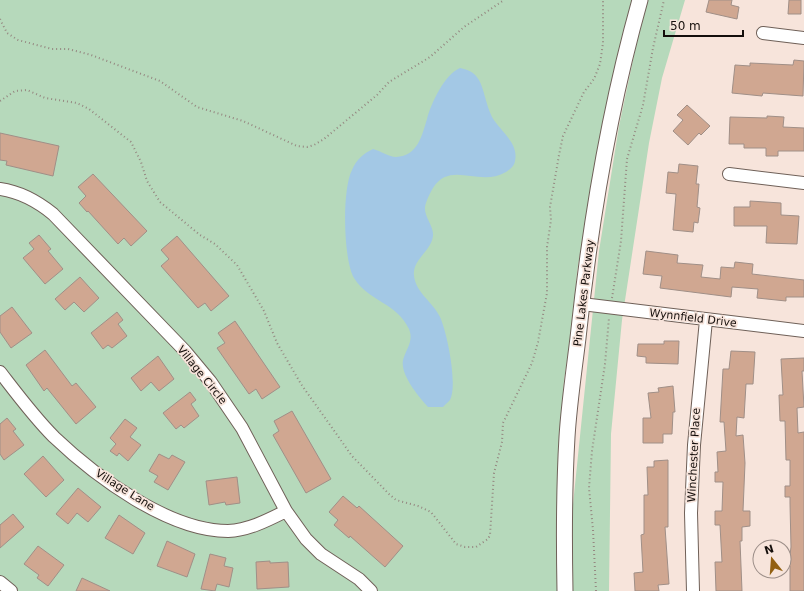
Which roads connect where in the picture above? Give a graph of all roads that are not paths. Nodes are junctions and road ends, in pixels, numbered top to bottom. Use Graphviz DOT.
graph roads {
  1 [pos="640,0"];
  2 [pos="763,33"];
  3 [pos="804,38"];
  4 [pos="729,174"];
  5 [pos="804,183"];
  6 [pos="0,189"];
  7 [pos="582,304"];
  8 [pos="706,320"];
  9 [pos="804,331"];
  10 [pos="0,372"];
  11 [pos="286,511"];
  12 [pos="0,582"];
  13 [pos="11,591"];
  14 [pos="371,591"];
  15 [pos="565,591"];
  16 [pos="693,591"];
  1 -- 7 [label="street, Pine Lakes Parkway"];
  2 -- 3 [label="street"];
  4 -- 5 [label="street"];
  6 -- 11 [label="street, Village Circle"];
  7 -- 8 [label="street, Wynnfield Drive"];
  7 -- 15 [label="street, Pine Lakes Parkway"];
  8 -- 9 [label="street, Wynnfield Drive"];
  8 -- 16 [label="street, Winchester Place"];
  10 -- 11 [label="street, Village Lane"];
  11 -- 14 [label="street, Village Circle"];
  12 -- 13 [label="street"];
}
